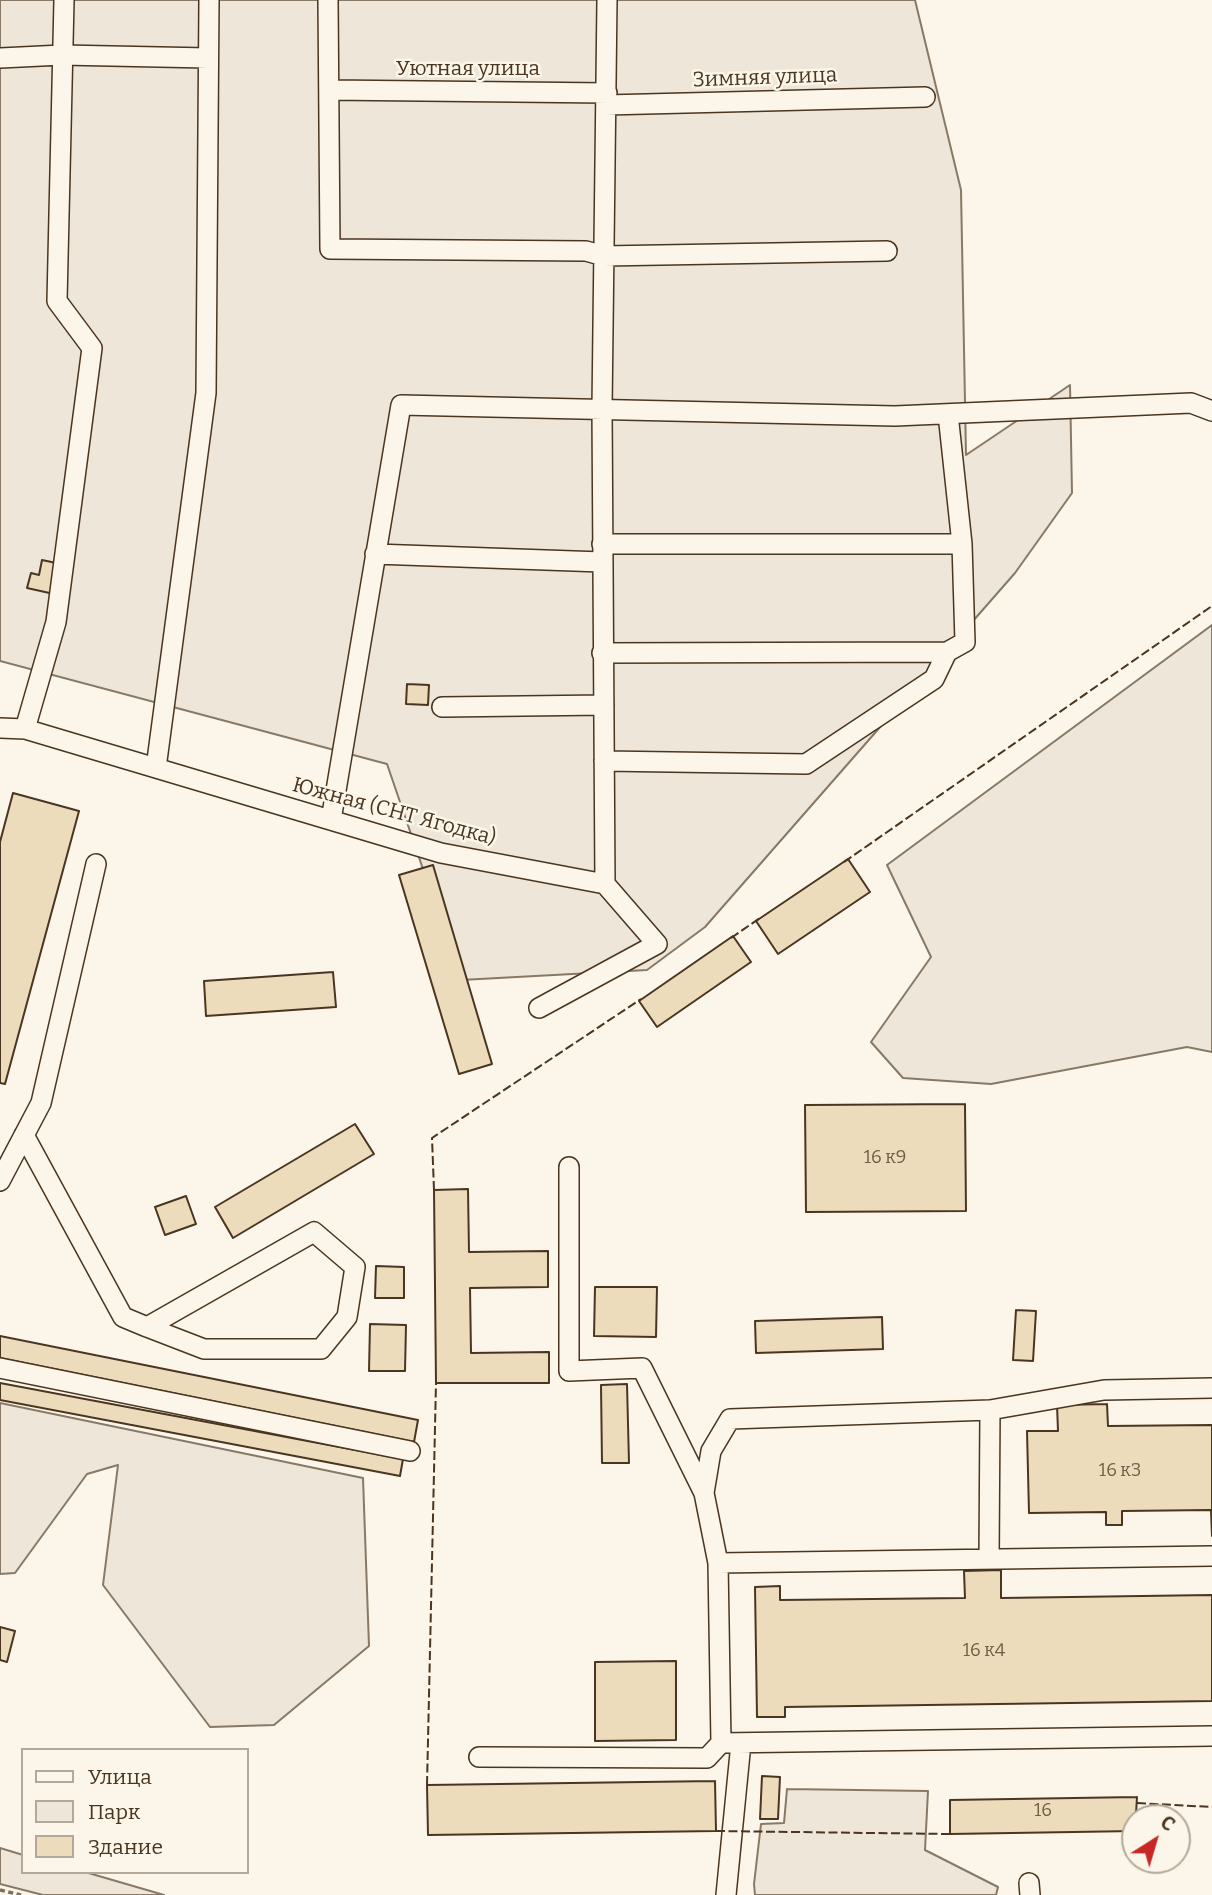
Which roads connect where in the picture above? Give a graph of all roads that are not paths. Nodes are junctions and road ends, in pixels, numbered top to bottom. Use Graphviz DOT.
graph roads {
  1 [pos="64,0"];
  2 [pos="209,0"];
  3 [pos="328,0"];
  4 [pos="607,0"];
  5 [pos="62,55"];
  6 [pos="0,58"];
  7 [pos="208,58"];
  8 [pos="329,90"];
  9 [pos="925,97"];
  10 [pos="606,99"];
  11 [pos="887,251"];
  12 [pos="604,256"];
  13 [pos="602,409"];
  14 [pos="1212,411"];
  15 [pos="948,414"];
  16 [pos="962,544"];
  17 [pos="602,553"];
  18 [pos="375,554"];
  19 [pos="947,652"];
  20 [pos="602,653"];
  21 [pos="604,705"];
  22 [pos="442,706"];
  23 [pos="0,728"];
  24 [pos="25,729"];
  25 [pos="604,761"];
  26 [pos="156,768"];
  27 [pos="331,820"];
  28 [pos="96,864"];
  29 [pos="605,884"];
  30 [pos="539,1008"];
  31 [pos="24,1135"];
  32 [pos="569,1167"];
  33 [pos="0,1181"];
  34 [pos="147,1327"];
  35 [pos="0,1368"];
  36 [pos="1212,1388"];
  37 [pos="990,1410"];
  38 [pos="410,1451"];
  39 [pos="704,1493"];
  40 [pos="1212,1556"];
  41 [pos="989,1559"];
  42 [pos="718,1563"];
  43 [pos="1212,1736"];
  44 [pos="731,1743"];
  45 [pos="478,1757"];
  46 [pos="726,1895"];
  1 -- 5 [label="street"];
  2 -- 7 [label="street"];
  3 -- 8 [label="street"];
  4 -- 10 [label="street"];
  5 -- 6 [label="street"];
  5 -- 7 [label="street"];
  5 -- 24 [label="street"];
  7 -- 26 [label="street"];
  8 -- 10 [label="street, Уютная улица"];
  8 -- 12 [label="street"];
  9 -- 10 [label="street, Зимняя улица"];
  10 -- 12 [label="street"];
  11 -- 12 [label="street"];
  12 -- 13 [label="street"];
  13 -- 15 [label="street"];
  13 -- 17 [label="street"];
  13 -- 18 [label="street"];
  14 -- 15 [label="street"];
  15 -- 16 [label="street"];
  16 -- 17 [label="street"];
  16 -- 19 [label="street"];
  17 -- 18 [label="street"];
  17 -- 20 [label="street"];
  18 -- 27 [label="street"];
  19 -- 20 [label="street"];
  19 -- 25 [label="street"];
  20 -- 21 [label="street"];
  21 -- 22 [label="street"];
  21 -- 25 [label="street"];
  23 -- 24 [label="street, Южная (СНТ Ягодка)"];
  24 -- 26 [label="street, Южная (СНТ Ягодка)"];
  25 -- 29 [label="street"];
  26 -- 27 [label="street, Южная (СНТ Ягодка)"];
  27 -- 29 [label="street, Южная (СНТ Ягодка)"];
  28 -- 31 [label="street"];
  29 -- 30 [label="street"];
  31 -- 33 [label="street"];
  31 -- 34 [label="street"];
  32 -- 39 [label="street"];
  34 -- 34 [label="street"];
  35 -- 38 [label="street"];
  36 -- 37 [label="street"];
  37 -- 39 [label="street"];
  37 -- 41 [label="street"];
  39 -- 42 [label="street"];
  40 -- 41 [label="street"];
  41 -- 42 [label="street"];
  42 -- 44 [label="street"];
  43 -- 44 [label="street"];
  44 -- 45 [label="street"];
  44 -- 46 [label="street"];
}
